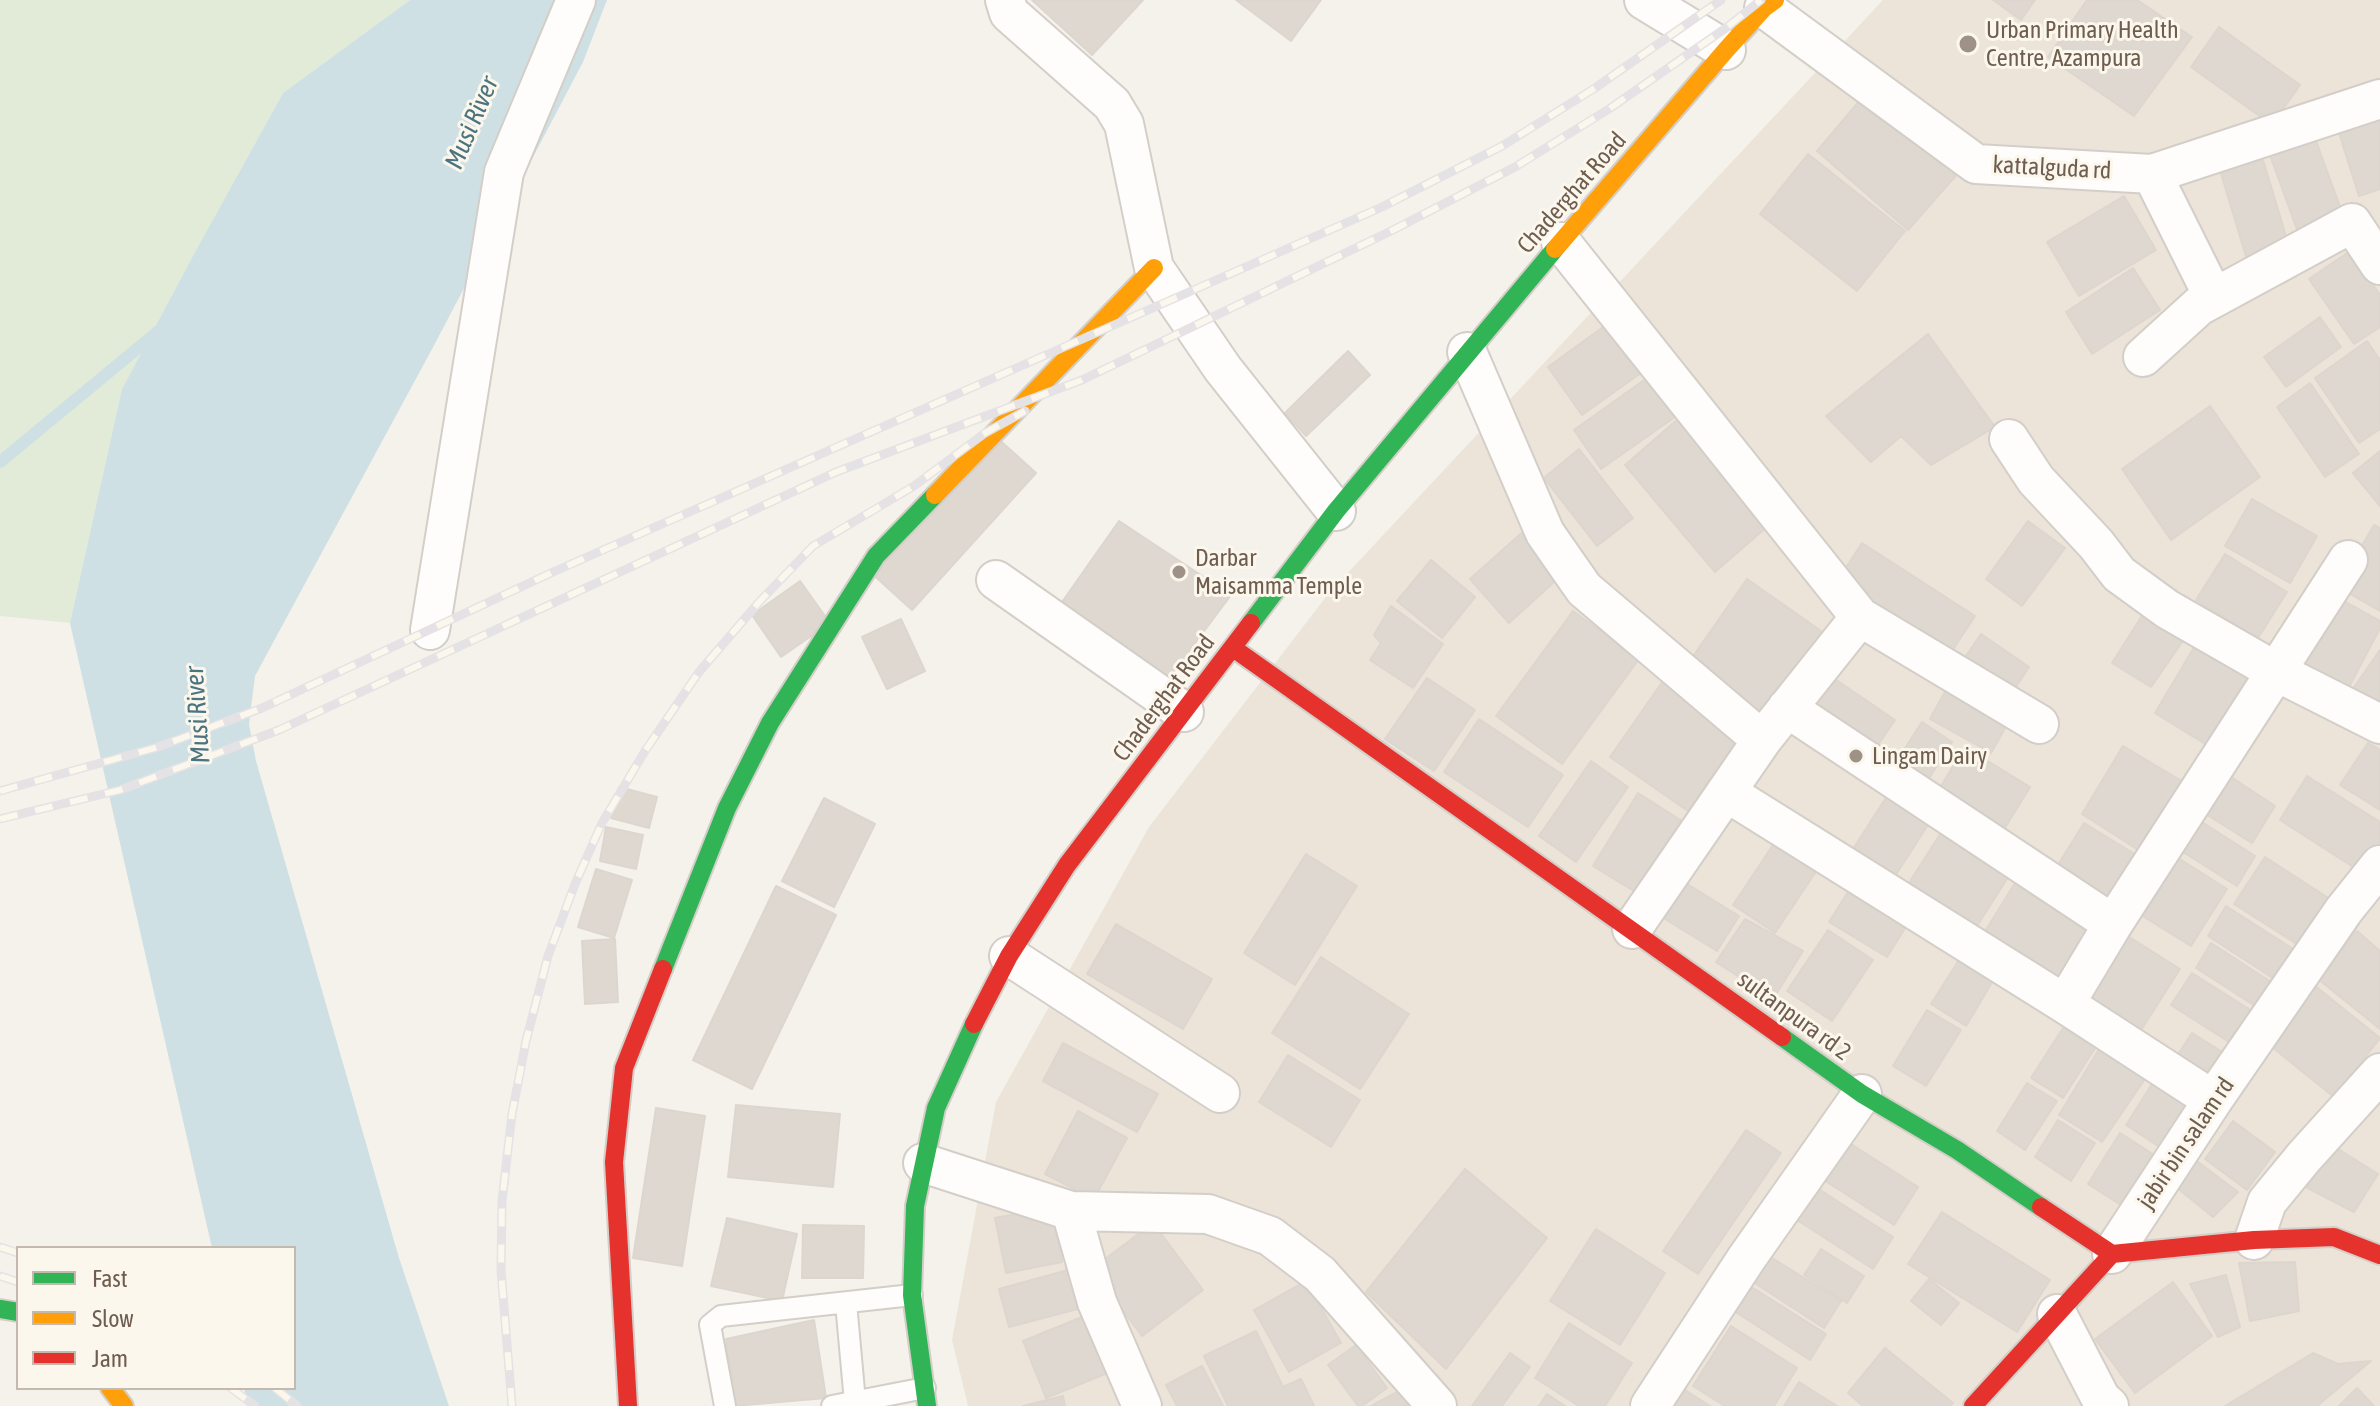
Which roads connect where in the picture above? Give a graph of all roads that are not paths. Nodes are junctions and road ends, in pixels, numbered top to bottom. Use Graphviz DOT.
graph roads {
  1 [pos="576,0"];
  2 [pos="1005,0"];
  3 [pos="1644,0"];
  4 [pos="1769,3"];
  5 [pos="1726,50"];
  6 [pos="2380,99"];
  7 [pos="2152,174"];
  8 [pos="1561,242"];
  9 [pos="2380,265"];
  10 [pos="1154,268"];
  11 [pos="2214,298"];
  12 [pos="1467,352"];
  13 [pos="2143,357"];
  14 [pos="2009,439"];
  15 [pos="1336,511"];
  16 [pos="2348,560"];
  17 [pos="996,580"];
  18 [pos="1860,617"];
  19 [pos="430,630"];
  20 [pos="1233,648"];
  21 [pos="2275,671"];
  22 [pos="1787,708"];
  23 [pos="1184,712"];
  24 [pos="2039,724"];
  25 [pos="2380,724"];
  26 [pos="1762,740"];
  27 [pos="1726,792"];
  28 [pos="2380,865"];
  29 [pos="2113,924"];
  30 [pos="1632,929"];
  31 [pos="1009,956"];
  32 [pos="2065,1004"];
  33 [pos="2380,1073"];
  34 [pos="1220,1093"];
  35 [pos="1862,1094"];
  36 [pos="2213,1100"];
  37 [pos="923,1163"];
  38 [pos="1071,1211"];
  39 [pos="2254,1240"];
  40 [pos="2112,1254"];
  41 [pos="2380,1255"];
  42 [pos="912,1295"];
  43 [pos="846,1303"];
  44 [pos="2057,1314"];
  45 [pos="112,1390"];
  46 [pos="926,1397"];
  47 [pos="855,1402"];
  48 [pos="124,1406"];
  49 [pos="628,1406"];
  50 [pos="725,1406"];
  51 [pos="832,1406"];
  52 [pos="1142,1406"];
  53 [pos="1437,1406"];
  54 [pos="1650,1406"];
  55 [pos="1973,1406"];
  56 [pos="2109,1406"];
  1 -- 19 [label="street"];
  2 -- 10 [label="street"];
  3 -- 5 [label="street"];
  4 -- 5 [label="street, Chaderghat Road"];
  4 -- 7 [label="street, kattalguda rd"];
  5 -- 8 [label="street, Chaderghat Road"];
  6 -- 7 [label="street, kattalguda rd"];
  7 -- 11 [label="street"];
  8 -- 12 [label="street, Chaderghat Road"];
  8 -- 18 [label="street"];
  9 -- 11 [label="street"];
  10 -- 15 [label="street"];
  10 -- 49 [label="street"];
  11 -- 13 [label="street"];
  12 -- 15 [label="street, Chaderghat Road"];
  12 -- 26 [label="street"];
  14 -- 21 [label="street"];
  15 -- 20 [label="street, Chaderghat Road"];
  16 -- 21 [label="street"];
  17 -- 23 [label="street"];
  18 -- 22 [label="street"];
  18 -- 24 [label="street"];
  20 -- 23 [label="street, Chaderghat Road"];
  20 -- 30 [label="street, sultanpura rd 2"];
  21 -- 25 [label="street"];
  21 -- 29 [label="street"];
  22 -- 26 [label="street"];
  22 -- 29 [label="street"];
  23 -- 31 [label="street, Chaderghat Road"];
  26 -- 27 [label="street"];
  27 -- 30 [label="street"];
  27 -- 32 [label="street"];
  28 -- 36 [label="street, jabir bin salam rd"];
  29 -- 32 [label="street"];
  30 -- 35 [label="street, sultanpura rd 2"];
  31 -- 34 [label="street"];
  31 -- 37 [label="street, Chaderghat Road"];
  32 -- 36 [label="street"];
  33 -- 39 [label="street"];
  35 -- 40 [label="street, sultanpura rd 2"];
  35 -- 54 [label="street"];
  36 -- 40 [label="street, jabir bin salam rd"];
  37 -- 38 [label="street"];
  37 -- 42 [label="street, Chaderghat Road"];
  38 -- 52 [label="street"];
  38 -- 53 [label="street"];
  39 -- 40 [label="street"];
  39 -- 41 [label="street"];
  40 -- 44 [label="street, jabir bin salam rd"];
  42 -- 43 [label="lane"];
  42 -- 46 [label="street, Chaderghat Road"];
  43 -- 47 [label="lane"];
  43 -- 50 [label="lane"];
  44 -- 55 [label="street, jabir bin salam rd"];
  44 -- 56 [label="street"];
  45 -- 48 [label="street"];
  46 -- 47 [label="lane"];
  47 -- 51 [label="lane"];
}
